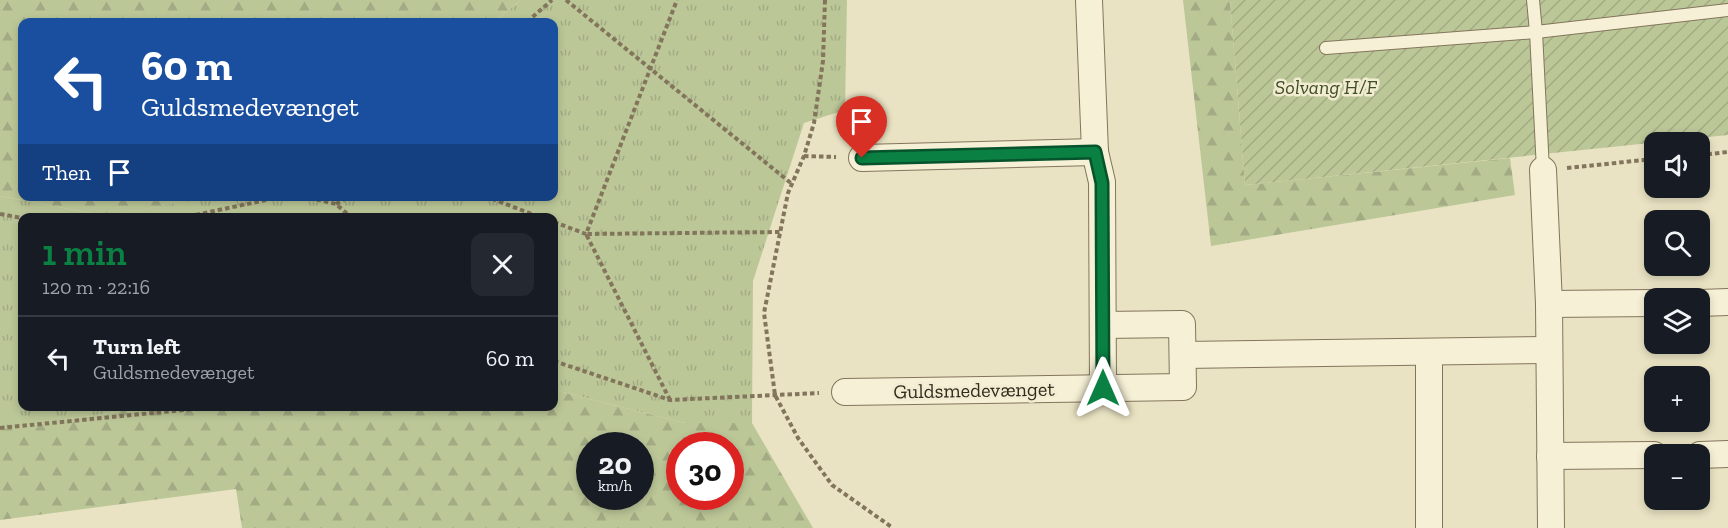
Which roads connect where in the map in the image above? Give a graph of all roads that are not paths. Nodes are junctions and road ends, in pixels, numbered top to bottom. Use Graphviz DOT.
graph roads {
  1 [pos="1089,0"];
  2 [pos="1533,0"];
  3 [pos="1728,10"];
  4 [pos="1536,32"];
  5 [pos="1326,48"];
  6 [pos="1095,152"];
  7 [pos="862,158"];
  8 [pos="1542,162"];
  9 [pos="1728,302"];
  10 [pos="1644,303"];
  11 [pos="1710,303"];
  12 [pos="1549,304"];
  13 [pos="1103,325"];
  14 [pos="1549,350"];
  15 [pos="1429,352"];
  16 [pos="1183,355"];
  17 [pos="1103,388"];
  18 [pos="845,392"];
  19 [pos="1710,454"];
  20 [pos="1728,454"];
  21 [pos="1644,455"];
  22 [pos="1550,456"];
  23 [pos="1429,528"];
  24 [pos="1551,528"];
  1 -- 6 [label="street"];
  2 -- 4 [label="lane"];
  3 -- 4 [label="lane"];
  4 -- 5 [label="lane"];
  4 -- 8 [label="lane"];
  6 -- 7 [label="street"];
  6 -- 13 [label="street"];
  8 -- 12 [label="street"];
  9 -- 11 [label="street"];
  10 -- 12 [label="street"];
  12 -- 14 [label="street"];
  13 -- 16 [label="street, Guldsmedevænget"];
  13 -- 17 [label="street"];
  14 -- 15 [label="street"];
  14 -- 22 [label="street"];
  15 -- 16 [label="street"];
  15 -- 23 [label="street"];
  16 -- 17 [label="street, Guldsmedevænget"];
  17 -- 18 [label="street, Guldsmedevænget"];
  19 -- 20 [label="street"];
  21 -- 22 [label="street"];
  22 -- 24 [label="street"];
}
